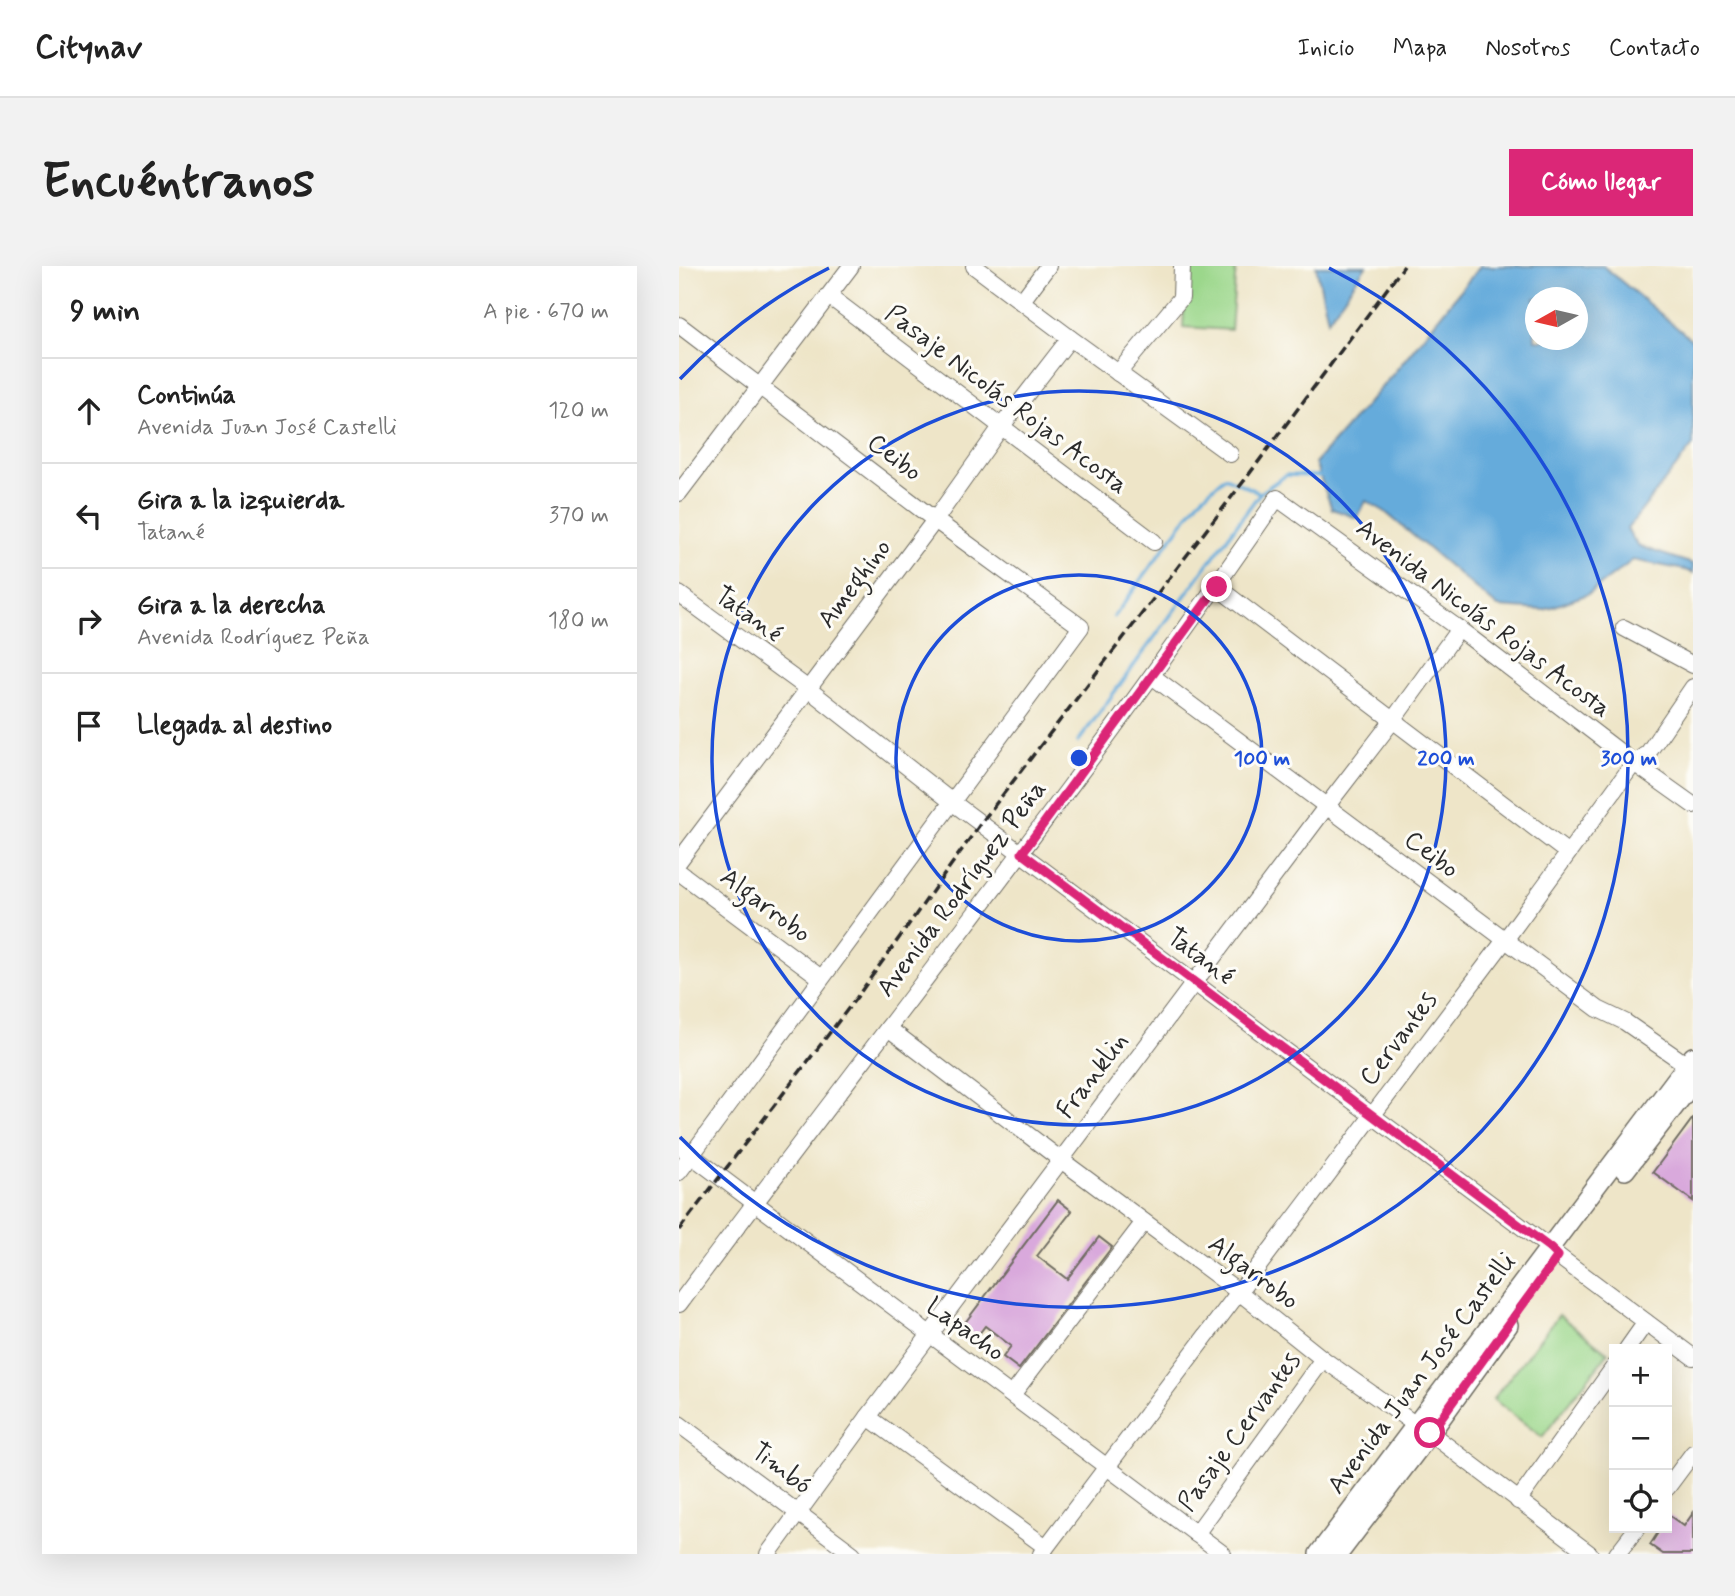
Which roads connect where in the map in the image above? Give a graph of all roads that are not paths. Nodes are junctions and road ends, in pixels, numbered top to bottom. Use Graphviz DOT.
graph roads {
  1 [pos="851,266"];
  2 [pos="974,266"];
  3 [pos="1048,266"];
  4 [pos="1182,266"];
  5 [pos="828,296"];
  6 [pos="1021,302"];
  7 [pos="679,325"];
  8 [pos="1070,338"];
  9 [pos="1118,373"];
  10 [pos="760,386"];
  11 [pos="1001,428"];
  12 [pos="1230,454"];
  13 [pos="679,493"];
  14 [pos="1277,498"];
  15 [pos="935,520"];
  16 [pos="1154,542"];
  17 [pos="1217,587"];
  18 [pos="679,594"];
  19 [pos="1624,628"];
  20 [pos="1459,629"];
  21 [pos="1693,665"];
  22 [pos="1152,676"];
  23 [pos="1693,687"];
  24 [pos="807,688"];
  25 [pos="1393,720"];
  26 [pos="1635,763"];
  27 [pos="952,802"];
  28 [pos="1693,805"];
  29 [pos="1326,807"];
  30 [pos="1022,853"];
  31 [pos="1568,853"];
  32 [pos="679,861"];
  33 [pos="679,872"];
  34 [pos="1505,940"];
  35 [pos="821,978"];
  36 [pos="1194,983"];
  37 [pos="888,1028"];
  38 [pos="1691,1068"];
  39 [pos="1372,1115"];
  40 [pos="685,1151"];
  41 [pos="1061,1160"];
  42 [pos="679,1172"];
  43 [pos="754,1204"];
  44 [pos="1144,1222"];
  45 [pos="1554,1252"];
  46 [pos="1239,1292"];
  47 [pos="679,1304"];
  48 [pos="1646,1322"];
  49 [pos="930,1335"];
  50 [pos="1631,1344"];
  51 [pos="1693,1357"];
  52 [pos="1324,1359"];
  53 [pos="1609,1374"];
  54 [pos="1012,1395"];
  55 [pos="868,1417"];
  56 [pos="679,1424"];
  57 [pos="1423,1429"];
  58 [pos="1693,1453"];
  59 [pos="1106,1467"];
  60 [pos="1672,1481"];
  61 [pos="1518,1501"];
  62 [pos="799,1513"];
  63 [pos="1633,1533"];
  64 [pos="1196,1534"];
  65 [pos="1043,1550"];
  66 [pos="768,1554"];
  67 [pos="853,1554"];
  68 [pos="1223,1554"];
  69 [pos="1319,1554"];
  70 [pos="1338,1554"];
  71 [pos="1590,1554"];
  72 [pos="1617,1554"];
  1 -- 5 [label="street"];
  2 -- 6 [label="street"];
  3 -- 6 [label="street"];
  4 -- 9 [label="street"];
  5 -- 10 [label="street"];
  5 -- 11 [label="street, Pasaje Nicolás Rojas Acosta"];
  6 -- 8 [label="street"];
  7 -- 10 [label="street, Ceibo"];
  8 -- 9 [label="street"];
  8 -- 11 [label="street, Ameghino"];
  9 -- 12 [label="street"];
  10 -- 13 [label="street"];
  10 -- 15 [label="street, Ceibo"];
  11 -- 15 [label="street, Ameghino"];
  11 -- 16 [label="street, Pasaje Nicolás Rojas Acosta"];
  14 -- 17 [label="street, Avenida Rodríguez Peña"];
  14 -- 20 [label="street, Avenida Nicolás Rojas Acosta"];
  15 -- 24 [label="street, Ameghino"];
  15 -- 27 [label="street, Ceibo"];
  17 -- 22 [label="street, Avenida Rodríguez Peña"];
  17 -- 25 [label="street"];
  18 -- 24 [label="street, Tatané"];
  19 -- 21 [label="street"];
  20 -- 25 [label="street, Franklin"];
  20 -- 26 [label="street, Avenida Nicolás Rojas Acosta"];
  22 -- 29 [label="street, Ceibo"];
  22 -- 30 [label="street, Avenida Rodríguez Peña"];
  23 -- 26 [label="street, Cervantes"];
  24 -- 27 [label="street, Tatané"];
  24 -- 32 [label="street, Ameghino"];
  25 -- 29 [label="street, Franklin"];
  25 -- 31 [label="street"];
  26 -- 28 [label="street, Avenida Nicolás Rojas Acosta"];
  26 -- 31 [label="street, Cervantes"];
  27 -- 30 [label="street, Tatané"];
  27 -- 35 [label="street"];
  29 -- 34 [label="street, Ceibo"];
  29 -- 36 [label="street, Franklin"];
  30 -- 36 [label="street, Tatané"];
  30 -- 37 [label="street, Avenida Rodríguez Peña"];
  31 -- 34 [label="street, Cervantes"];
  33 -- 35 [label="street, Algarrobo"];
  34 -- 38 [label="street, Ceibo"];
  34 -- 39 [label="street, Cervantes"];
  35 -- 40 [label="street"];
  36 -- 39 [label="street, Tatané"];
  36 -- 41 [label="street, Franklin"];
  37 -- 41 [label="street, Algarrobo"];
  37 -- 43 [label="street, Avenida Rodríguez Peña"];
  38 -- 45 [label="main road, Avenida Juan José Castelli"];
  39 -- 45 [label="street, Tatané"];
  39 -- 46 [label="street, Cervantes"];
  40 -- 42 [label="street"];
  40 -- 43 [label="street, Lapacho"];
  41 -- 44 [label="street, Algarrobo"];
  41 -- 49 [label="street, Franklin"];
  43 -- 47 [label="street, Avenida Rodríguez Peña"];
  43 -- 49 [label="street, Lapacho"];
  44 -- 46 [label="street, Algarrobo"];
  44 -- 54 [label="street"];
  45 -- 48 [label="street, Tatané"];
  45 -- 57 [label="main road, Avenida Juan José Castelli"];
  46 -- 52 [label="street, Algarrobo"];
  46 -- 59 [label="street, Cervantes"];
  48 -- 50 [label="street"];
  48 -- 51 [label="street, Tatané"];
  49 -- 54 [label="street, Lapacho"];
  49 -- 55 [label="street, Franklin"];
  52 -- 57 [label="street, Algarrobo"];
  52 -- 64 [label="street, Pasaje Cervantes"];
  53 -- 61 [label="street"];
  54 -- 59 [label="street, Lapacho"];
  55 -- 62 [label="street, Franklin"];
  55 -- 65 [label="street"];
  56 -- 62 [label="street, Timbó"];
  57 -- 61 [label="street, Algarrobo"];
  57 -- 69 [label="main road, Avenida Juan José Castelli"];
  57 -- 70 [label="main road, Avenida Juan José Castelli"];
  58 -- 60 [label="street"];
  59 -- 64 [label="street, Lapacho"];
  59 -- 65 [label="street, Cervantes"];
  61 -- 71 [label="street, Algarrobo"];
  62 -- 66 [label="street, Franklin"];
  62 -- 67 [label="street, Timbó"];
  63 -- 72 [label="street"];
  64 -- 68 [label="street, Lapacho"];
}
